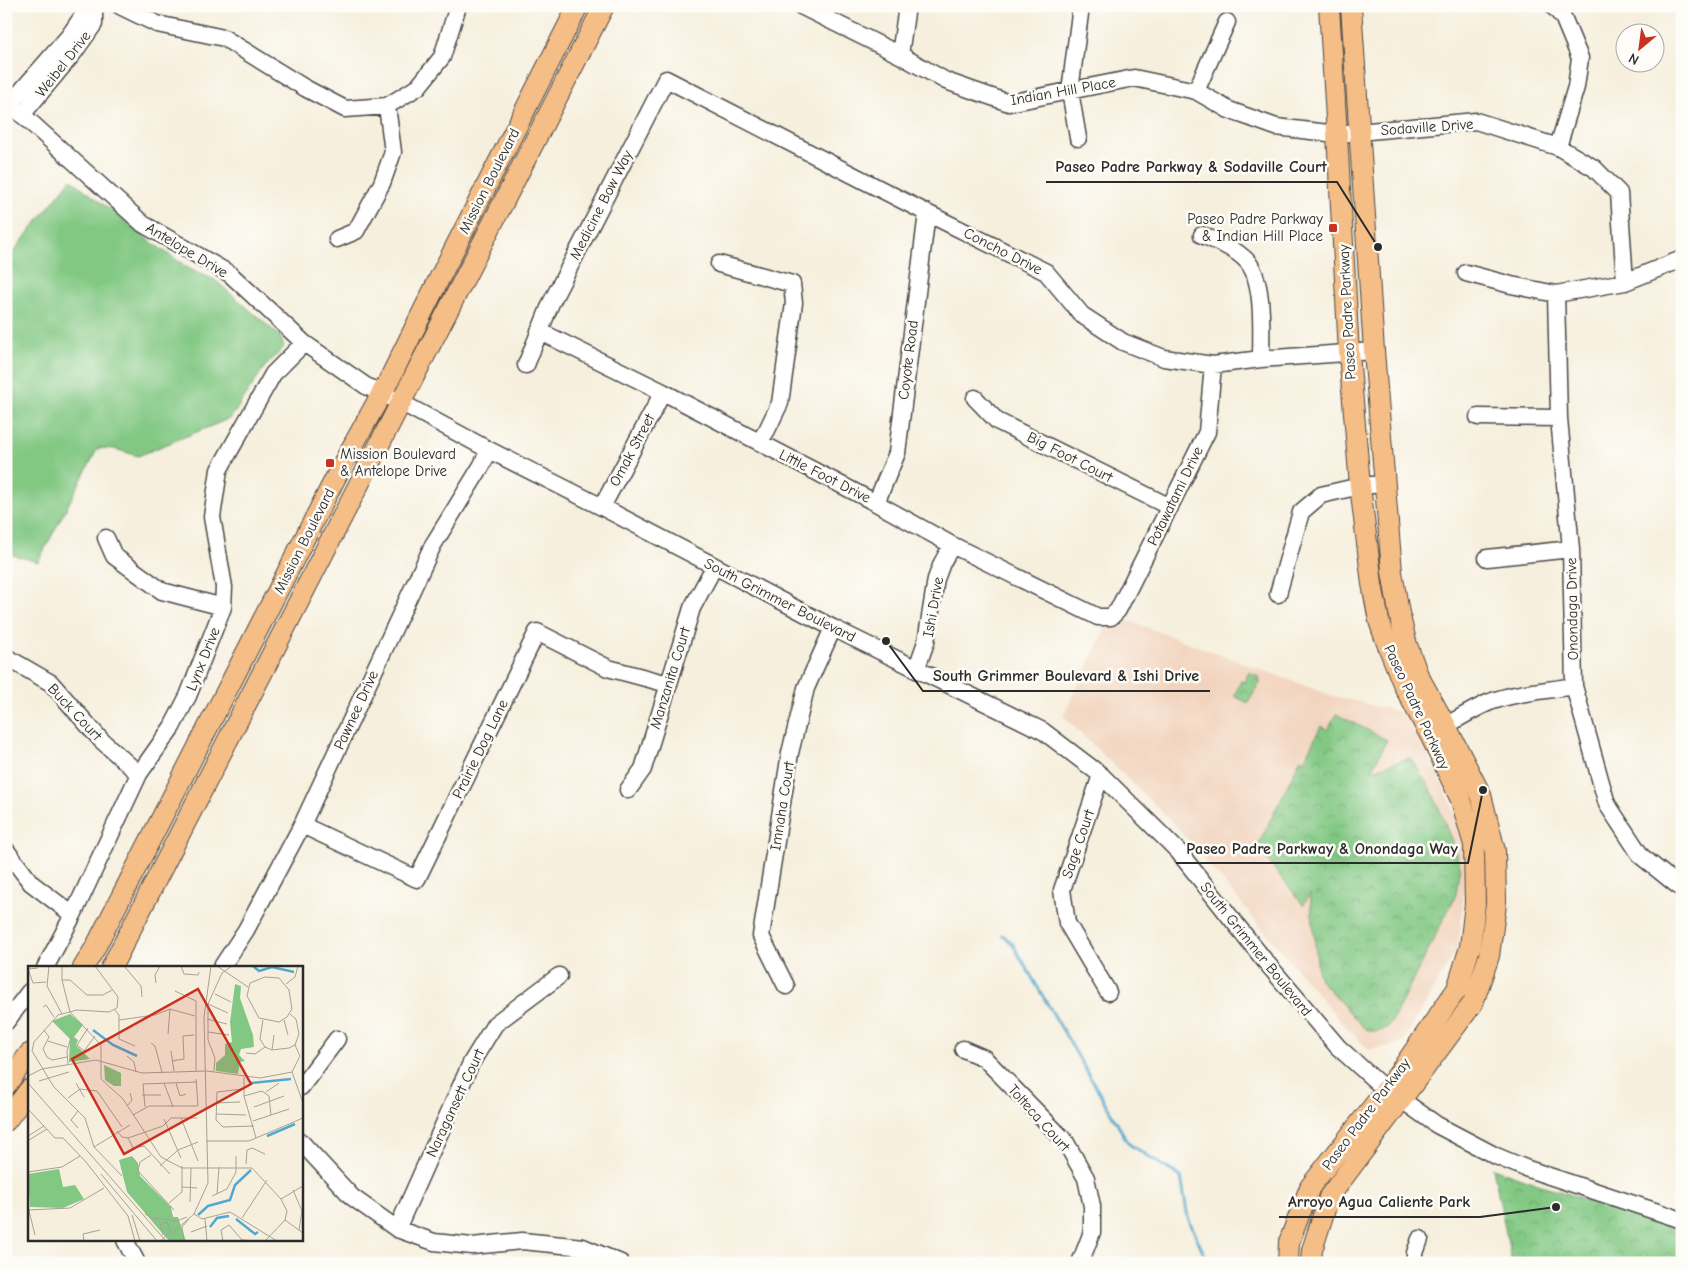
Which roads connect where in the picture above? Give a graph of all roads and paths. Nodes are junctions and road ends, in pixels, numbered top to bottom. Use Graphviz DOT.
graph roads {
  1 [pos="120,6"];
  2 [pos="458,6"];
  3 [pos="578,6"];
  4 [pos="604,6"];
  5 [pos="801,6"];
  6 [pos="907,6"];
  7 [pos="1081,6"];
  8 [pos="1329,6"];
  9 [pos="1351,6"];
  10 [pos="1553,6"];
  11 [pos="96,8"];
  12 [pos="1227,22"];
  13 [pos="900,55"];
  14 [pos="666,79"];
  15 [pos="1070,91"];
  16 [pos="1196,91"];
  17 [pos="8,102"];
  18 [pos="387,106"];
  19 [pos="22,115"];
  20 [pos="1360,132"];
  21 [pos="1337,134"];
  22 [pos="1078,138"];
  23 [pos="1558,147"];
  24 [pos="927,213"];
  25 [pos="1202,235"];
  26 [pos="337,239"];
  27 [pos="1682,259"];
  28 [pos="719,264"];
  29 [pos="1466,273"];
  30 [pos="1625,282"];
  31 [pos="1556,294"];
  32 [pos="540,331"];
  33 [pos="304,343"];
  34 [pos="1374,352"];
  35 [pos="1349,353"];
  36 [pos="1261,359"];
  37 [pos="526,365"];
  38 [pos="1213,365"];
  39 [pos="663,392"];
  40 [pos="383,393"];
  41 [pos="975,398"];
  42 [pos="402,403"];
  43 [pos="1478,417"];
  44 [pos="1559,418"];
  45 [pos="759,442"];
  46 [pos="489,450"];
  47 [pos="1384,484"];
  48 [pos="1360,486"];
  49 [pos="876,503"];
  50 [pos="602,507"];
  51 [pos="1170,507"];
  52 [pos="106,538"];
  53 [pos="952,545"];
  54 [pos="1570,549"];
  55 [pos="1487,558"];
  56 [pos="714,566"];
  57 [pos="1278,594"];
  58 [pos="223,607"];
  59 [pos="1111,617"];
  60 [pos="832,628"];
  61 [pos="6,657"];
  62 [pos="916,670"];
  63 [pos="668,684"];
  64 [pos="1574,686"];
  65 [pos="1438,730"];
  66 [pos="139,774"];
  67 [pos="1101,775"];
  68 [pos="628,790"];
  69 [pos="302,825"];
  70 [pos="6,850"];
  71 [pos="1682,889"];
  72 [pos="73,915"];
  73 [pos="45,966"];
  74 [pos="84,966"];
  75 [pos="112,966"];
  76 [pos="222,966"];
  77 [pos="559,976"];
  78 [pos="786,986"];
  79 [pos="1108,992"];
  80 [pos="28,993"];
  81 [pos="6,1022"];
  82 [pos="337,1039"];
  83 [pos="963,1049"];
  84 [pos="28,1055"];
  85 [pos="6,1085"];
  86 [pos="302,1086"];
  87 [pos="28,1091"];
  88 [pos="1394,1095"];
  89 [pos="6,1120"];
  90 [pos="302,1143"];
  91 [pos="1682,1220"];
  92 [pos="397,1229"];
  93 [pos="1420,1238"];
  94 [pos="126,1242"];
  95 [pos="137,1263"];
  96 [pos="620,1263"];
  97 [pos="1080,1263"];
  98 [pos="1288,1263"];
  99 [pos="1311,1263"];
  100 [pos="1415,1263"];
  1 -- 18 [label="street"];
  2 -- 18 [label="street"];
  3 -- 40 [label="main road, Mission Boulevard"];
  4 -- 42 [label="main road, Mission Boulevard"];
  5 -- 13 [label="street, Indian Hill Place"];
  6 -- 13 [label="street"];
  7 -- 15 [label="street"];
  8 -- 21 [label="main road, Paseo Padre Parkway"];
  9 -- 20 [label="main road, Paseo Padre Parkway"];
  10 -- 23 [label="street"];
  11 -- 17 [label="street, Weibel Drive"];
  11 -- 19 [label="street, Weibel Drive"];
  12 -- 16 [label="street"];
  13 -- 15 [label="street, Indian Hill Place"];
  14 -- 24 [label="street, Concho Drive"];
  14 -- 32 [label="street, Medicine Bow Way"];
  15 -- 16 [label="street, Indian Hill Place"];
  15 -- 22 [label="street"];
  16 -- 21 [label="street, Indian Hill Place"];
  17 -- 19 [label="street, Antelope Drive"];
  18 -- 26 [label="street"];
  19 -- 33 [label="street, Antelope Drive"];
  20 -- 21 [label="street, Sodaville Drive"];
  20 -- 23 [label="street, Sodaville Drive"];
  20 -- 34 [label="main road, Paseo Padre Parkway"];
  21 -- 35 [label="main road, Paseo Padre Parkway"];
  23 -- 30 [label="street, Sodaville Drive"];
  24 -- 38 [label="street, Concho Drive"];
  24 -- 49 [label="street, Coyote Road"];
  25 -- 36 [label="street"];
  27 -- 30 [label="street"];
  28 -- 45 [label="street"];
  29 -- 31 [label="street"];
  30 -- 31 [label="street"];
  31 -- 44 [label="street, Onondaga Drive"];
  32 -- 37 [label="street, Medicine Bow Way"];
  32 -- 39 [label="street, Little Foot Drive"];
  33 -- 40 [label="street, Antelope Drive"];
  33 -- 58 [label="street, Lynx Drive"];
  34 -- 35 [label="street, Concho Drive"];
  34 -- 47 [label="main road, Paseo Padre Parkway"];
  35 -- 36 [label="street, Concho Drive"];
  35 -- 48 [label="main road, Paseo Padre Parkway"];
  36 -- 38 [label="street, Concho Drive"];
  38 -- 51 [label="street, Potawatami Drive"];
  39 -- 45 [label="street, Little Foot Drive"];
  39 -- 50 [label="street, Omak Street"];
  40 -- 42 [label="street, Antelope Drive"];
  40 -- 74 [label="main road, Mission Boulevard"];
  41 -- 51 [label="street, Big Foot Court"];
  42 -- 46 [label="street, South Grimmer Boulevard"];
  42 -- 75 [label="main road, Mission Boulevard"];
  43 -- 44 [label="street"];
  44 -- 54 [label="street, Onondaga Drive"];
  45 -- 49 [label="street, Little Foot Drive"];
  46 -- 50 [label="street, South Grimmer Boulevard"];
  46 -- 69 [label="street, Pawnee Drive"];
  47 -- 48 [label="street"];
  47 -- 65 [label="main road, Paseo Padre Parkway"];
  48 -- 57 [label="street"];
  48 -- 65 [label="main road, Paseo Padre Parkway"];
  49 -- 53 [label="street, Little Foot Drive"];
  50 -- 56 [label="street, South Grimmer Boulevard"];
  51 -- 59 [label="street, Potawatami Drive"];
  52 -- 58 [label="street"];
  53 -- 59 [label="street, Little Foot Drive"];
  53 -- 62 [label="street, Ishi Drive"];
  54 -- 55 [label="street"];
  54 -- 64 [label="street, Onondaga Drive"];
  56 -- 60 [label="street, South Grimmer Boulevard"];
  56 -- 63 [label="street, Manzanita Court"];
  58 -- 66 [label="street, Lynx Drive"];
  60 -- 62 [label="street, South Grimmer Boulevard"];
  60 -- 78 [label="street, Imnaha Court"];
  61 -- 66 [label="street, Buck Court"];
  62 -- 67 [label="street, South Grimmer Boulevard"];
  63 -- 68 [label="street, Manzanita Court"];
  63 -- 69 [label="street, Prairie Dog Lane"];
  64 -- 65 [label="street"];
  64 -- 71 [label="street, Onondaga Drive"];
  65 -- 88 [label="main road, Paseo Padre Parkway"];
  66 -- 72 [label="street, Lynx Drive"];
  67 -- 79 [label="street, Sage Court"];
  67 -- 88 [label="street, South Grimmer Boulevard"];
  69 -- 76 [label="street, Pawnee Drive"];
  70 -- 72 [label="street"];
  72 -- 73 [label="street, Lynx Drive"];
  77 -- 92 [label="street, Naragansett Court"];
  80 -- 81 [label="street"];
  82 -- 86 [label="street"];
  83 -- 97 [label="street, Tolteca Court"];
  84 -- 85 [label="main road"];
  87 -- 89 [label="main road"];
  88 -- 91 [label="street, South Grimmer Boulevard"];
  88 -- 98 [label="main road, Paseo Padre Parkway"];
  88 -- 99 [label="main road, Paseo Padre Parkway"];
  90 -- 92 [label="street"];
  92 -- 96 [label="street"];
  93 -- 100 [label="street"];
  94 -- 95 [label="street"];
}
